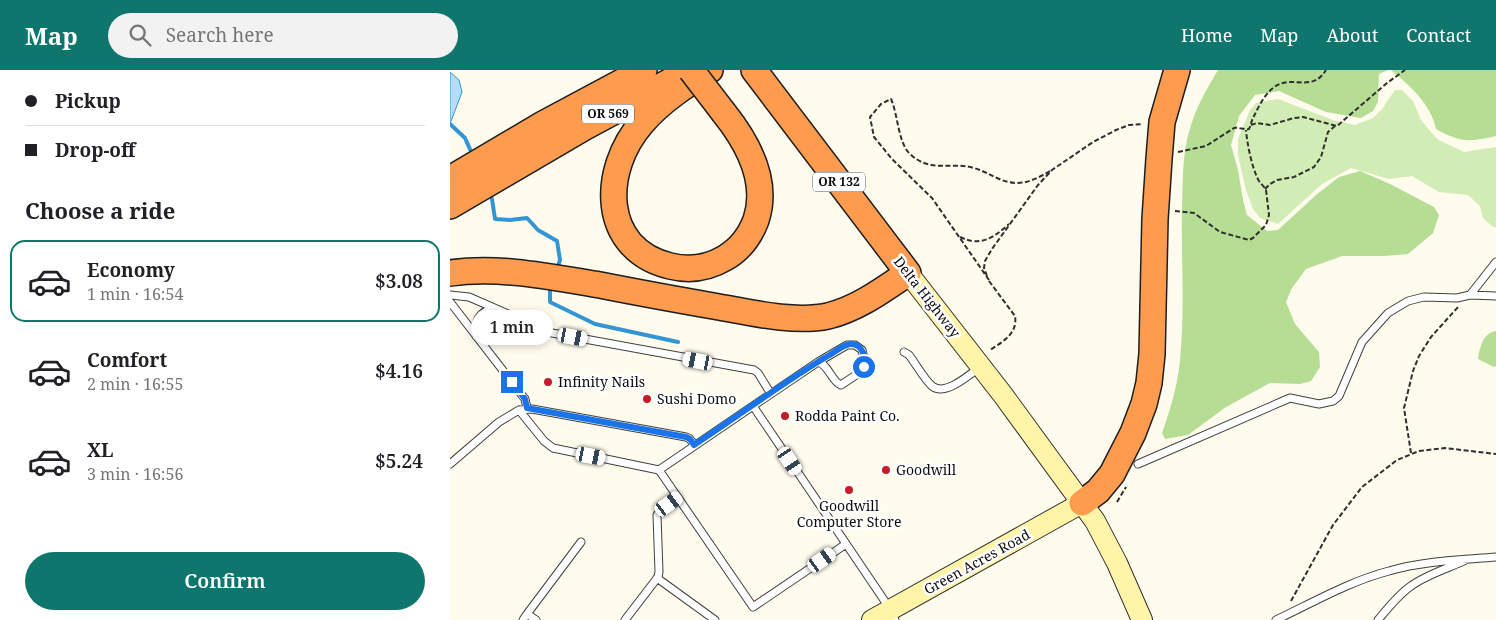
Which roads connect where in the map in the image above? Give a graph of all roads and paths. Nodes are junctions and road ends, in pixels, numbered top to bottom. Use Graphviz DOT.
graph roads {
  1 [pos="644,70"];
  2 [pos="691,70"];
  3 [pos="710,70"];
  4 [pos="755,70"];
  5 [pos="1177,70"];
  6 [pos="1326,70"];
  7 [pos="1405,70"];
  8 [pos="1162,122"];
  9 [pos="1251,125"];
  10 [pos="1335,126"];
  11 [pos="1246,130"];
  12 [pos="1176,152"];
  13 [pos="1052,170"];
  14 [pos="456,189"];
  15 [pos="1265,189"];
  16 [pos="1173,211"];
  17 [pos="1012,221"];
  18 [pos="958,236"];
  19 [pos="1496,262"];
  20 [pos="450,273"];
  21 [pos="908,273"];
  22 [pos="989,280"];
  23 [pos="450,295"];
  24 [pos="1470,295"];
  25 [pos="1496,296"];
  26 [pos="450,302"];
  27 [pos="498,309"];
  28 [pos="476,336"];
  29 [pos="904,352"];
  30 [pos="818,362"];
  31 [pos="978,363"];
  32 [pos="771,394"];
  33 [pos="753,406"];
  34 [pos="527,408"];
  35 [pos="519,410"];
  36 [pos="694,445"];
  37 [pos="1411,454"];
  38 [pos="1496,454"];
  39 [pos="450,464"];
  40 [pos="1138,464"];
  41 [pos="659,470"];
  42 [pos="678,498"];
  43 [pos="1082,504"];
  44 [pos="582,542"];
  45 [pos="846,544"];
  46 [pos="1496,557"];
  47 [pos="1468,559"];
  48 [pos="657,578"];
  49 [pos="893,615"];
  50 [pos="1283,616"];
  51 [pos="525,617"];
  52 [pos="536,620"];
  53 [pos="625,620"];
  54 [pos="714,620"];
  55 [pos="872,620"];
  56 [pos="1142,620"];
  57 [pos="1276,620"];
  58 [pos="1378,620"];
  1 -- 14 [label="highway, OR 569"];
  2 -- 3 [label="highway, bridge"];
  2 -- 14 [label="highway, OR 569"];
  4 -- 21 [label="highway, Delta Highway / OR 132"];
  5 -- 8 [label="highway"];
  6 -- 9 [label="path"];
  7 -- 10 [label="path"];
  8 -- 13 [label="path"];
  8 -- 43 [label="highway"];
  9 -- 10 [label="path"];
  9 -- 11 [label="path"];
  10 -- 15 [label="path"];
  11 -- 12 [label="path"];
  11 -- 15 [label="path"];
  13 -- 17 [label="path"];
  13 -- 18 [label="path"];
  15 -- 16 [label="path"];
  17 -- 18 [label="path"];
  17 -- 22 [label="path"];
  18 -- 22 [label="path"];
  19 -- 24 [label="lane"];
  20 -- 21 [label="highway"];
  21 -- 31 [label="street, Delta Highway / OR 132"];
  22 -- 31 [label="path"];
  23 -- 27 [label="lane"];
  24 -- 25 [label="lane"];
  24 -- 37 [label="path"];
  24 -- 40 [label="lane"];
  26 -- 28 [label="lane"];
  27 -- 28 [label="lane"];
  27 -- 32 [label="lane"];
  28 -- 34 [label="lane"];
  29 -- 31 [label="lane"];
  30 -- 30 [label="lane"];
  30 -- 32 [label="lane"];
  31 -- 43 [label="street, Delta Highway / OR 132"];
  32 -- 33 [label="lane"];
  33 -- 36 [label="lane"];
  33 -- 45 [label="lane"];
  34 -- 35 [label="lane"];
  34 -- 36 [label="lane"];
  35 -- 39 [label="lane"];
  35 -- 41 [label="lane"];
  36 -- 41 [label="lane"];
  37 -- 38 [label="path"];
  37 -- 50 [label="path"];
  41 -- 42 [label="lane"];
  42 -- 45 [label="lane"];
  42 -- 48 [label="lane"];
  43 -- 49 [label="street, Green Acres Road"];
  43 -- 56 [label="street, Delta Highway"];
  44 -- 51 [label="lane"];
  45 -- 49 [label="lane"];
  46 -- 47 [label="lane"];
  47 -- 50 [label="lane"];
  47 -- 58 [label="lane"];
  48 -- 53 [label="lane"];
  48 -- 54 [label="lane"];
  49 -- 55 [label="street, Green Acres Road"];
  50 -- 57 [label="lane"];
  51 -- 52 [label="lane"];
}
